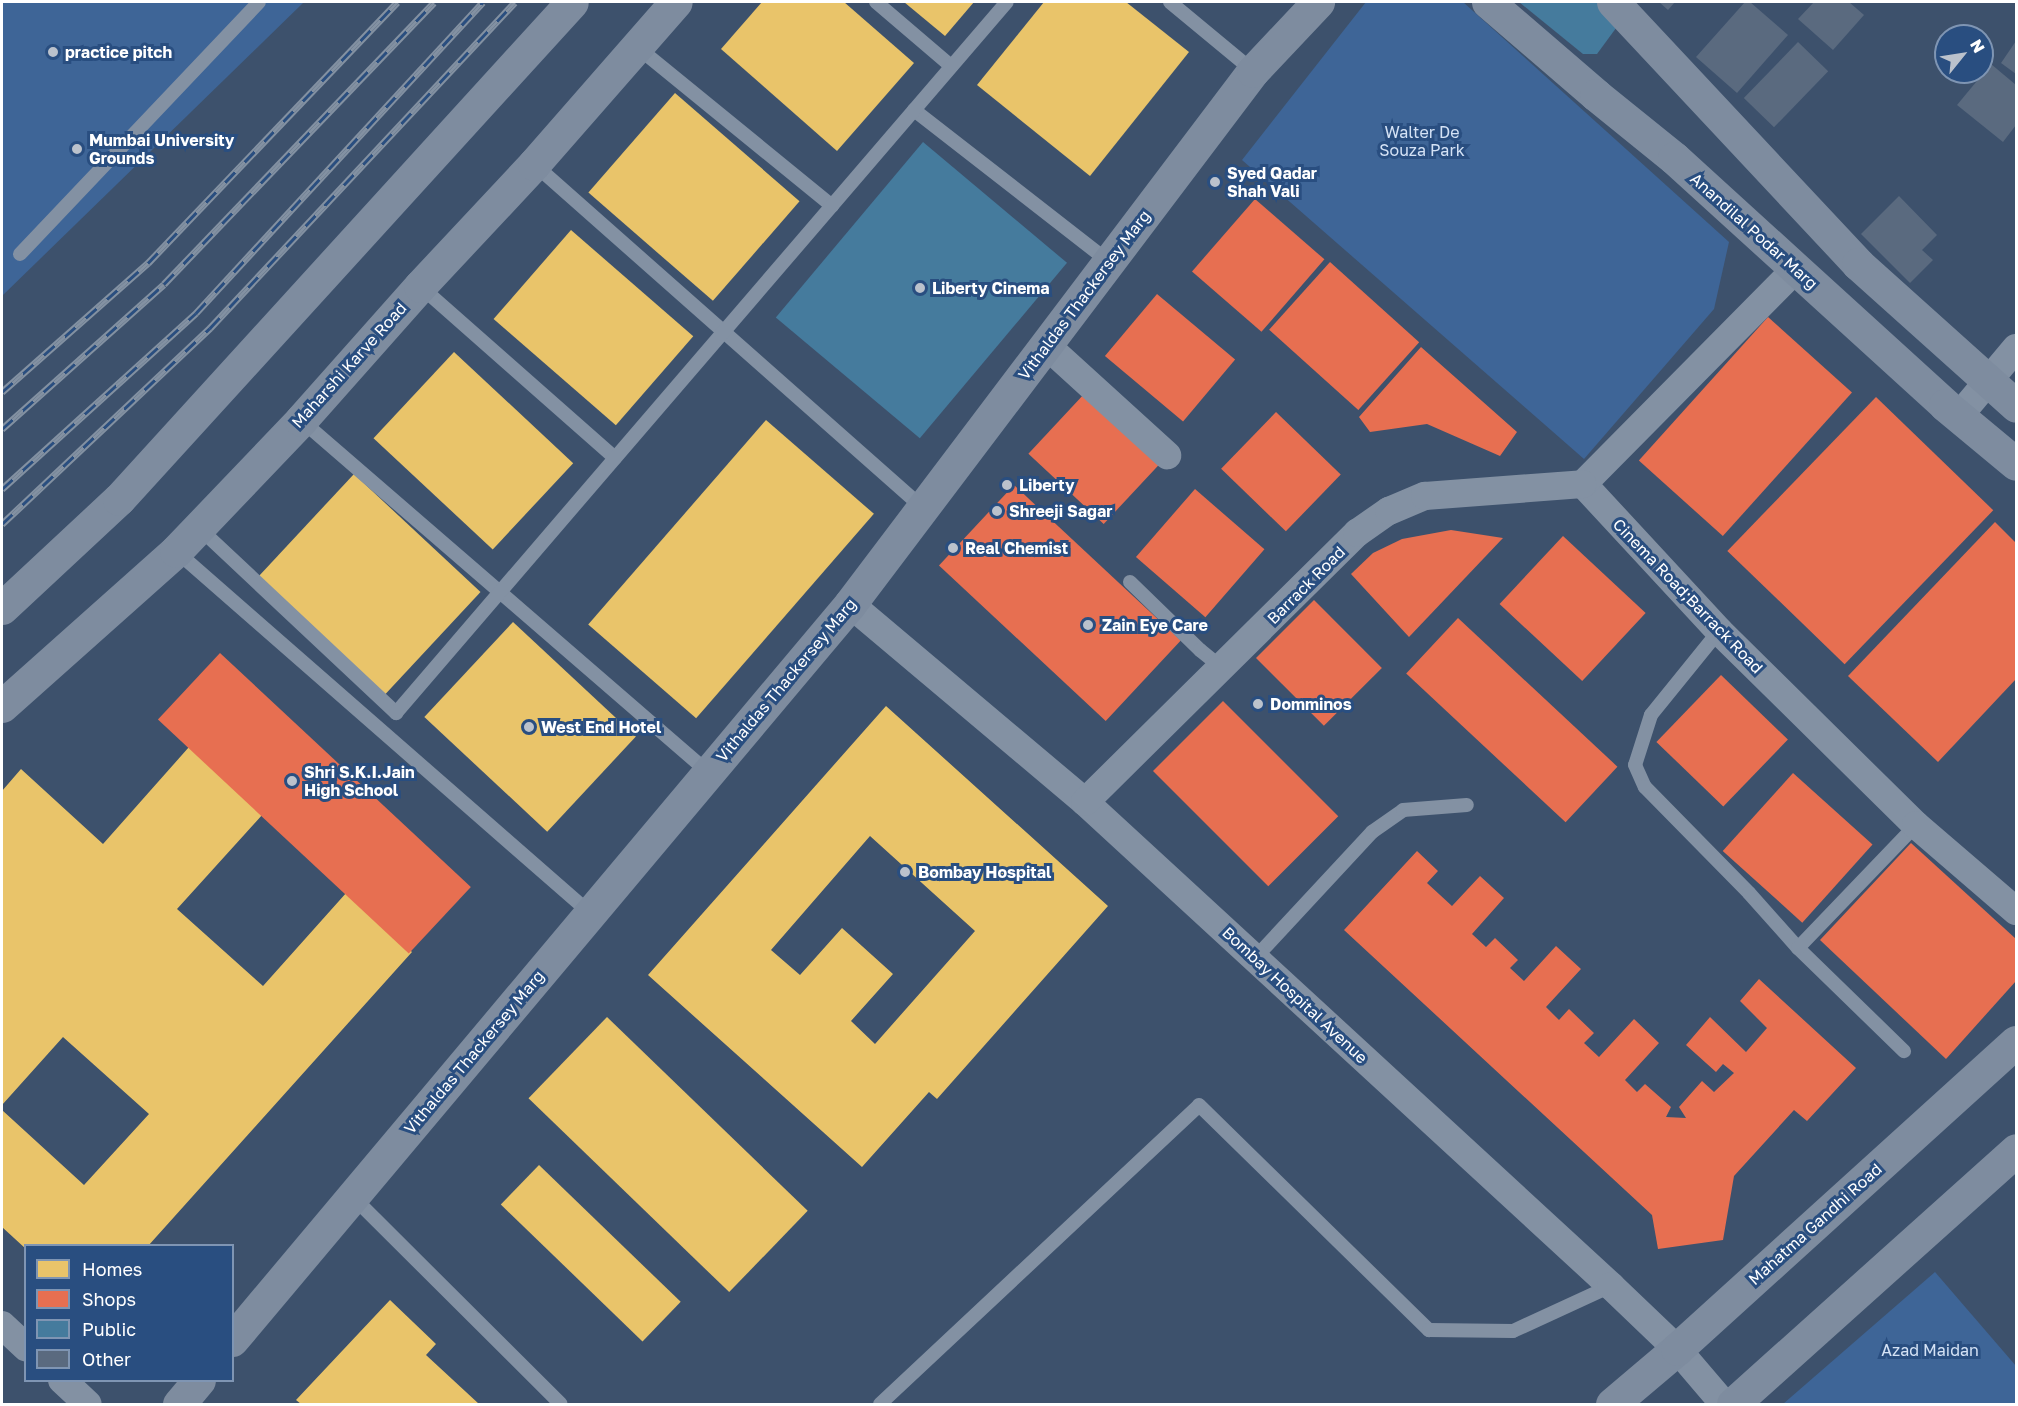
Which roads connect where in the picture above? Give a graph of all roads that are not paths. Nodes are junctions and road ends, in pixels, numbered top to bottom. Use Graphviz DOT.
graph roads {
  1 [pos="259,2"];
  2 [pos="572,2"];
  3 [pos="676,2"];
  4 [pos="876,2"];
  5 [pos="1007,2"];
  6 [pos="1170,2"];
  7 [pos="1318,2"];
  8 [pos="1488,2"];
  9 [pos="1613,2"];
  10 [pos="636,46"];
  11 [pos="951,66"];
  12 [pos="1253,71"];
  13 [pos="914,110"];
  14 [pos="534,164"];
  15 [pos="832,206"];
  16 [pos="20,254"];
  17 [pos="1109,262"];
  18 [pos="1796,269"];
  19 [pos="420,286"];
  20 [pos="724,332"];
  21 [pos="1046,345"];
  22 [pos="2016,348"];
  23 [pos="1988,381"];
  24 [pos="2016,406"];
  25 [pos="1958,417"];
  26 [pos="301,420"];
  27 [pos="1167,455"];
  28 [pos="615,458"];
  29 [pos="2016,464"];
  30 [pos="1583,484"];
  31 [pos="923,508"];
  32 [pos="197,527"];
  33 [pos="176,551"];
  34 [pos="1130,582"];
  35 [pos="500,592"];
  36 [pos="850,604"];
  37 [pos="2,608"];
  38 [pos="1719,631"];
  39 [pos="1222,668"];
  40 [pos="2,706"];
  41 [pos="708,772"];
  42 [pos="1085,802"];
  43 [pos="1467,805"];
  44 [pos="1916,825"];
  45 [pos="2016,911"];
  46 [pos="591,913"];
  47 [pos="1798,948"];
  48 [pos="1255,958"];
  49 [pos="2016,1042"];
  50 [pos="1904,1051"];
  51 [pos="2016,1150"];
  52 [pos="352,1197"];
  53 [pos="1611,1286"];
  54 [pos="2,1325"];
  55 [pos="234,1338"];
  56 [pos="24,1345"];
  57 [pos="1677,1349"];
  58 [pos="64,1382"];
  59 [pos="197,1382"];
  60 [pos="88,1404"];
  61 [pos="179,1404"];
  62 [pos="561,1404"];
  63 [pos="880,1404"];
  64 [pos="1612,1404"];
  65 [pos="1724,1404"];
  66 [pos="1732,1404"];
  1 -- 16 [label="lane"];
  2 -- 37 [label="street"];
  3 -- 10 [label="street, Maharshi Karve Road"];
  4 -- 11 [label="lane"];
  5 -- 11 [label="lane"];
  6 -- 12 [label="lane"];
  7 -- 12 [label="street, Vithaldas Thackersey Marg"];
  8 -- 18 [label="street, Anandilal Podar Marg"];
  9 -- 23 [label="street"];
  10 -- 14 [label="street, Maharshi Karve Road"];
  10 -- 15 [label="lane"];
  11 -- 13 [label="lane"];
  12 -- 17 [label="street, Vithaldas Thackersey Marg"];
  13 -- 15 [label="lane"];
  13 -- 17 [label="lane"];
  14 -- 19 [label="street, Maharshi Karve Road"];
  14 -- 20 [label="lane"];
  15 -- 20 [label="lane"];
  17 -- 21 [label="street, Vithaldas Thackersey Marg"];
  18 -- 25 [label="street, Anandilal Podar Marg"];
  18 -- 30 [label="street"];
  19 -- 26 [label="street, Maharshi Karve Road"];
  19 -- 28 [label="lane"];
  20 -- 28 [label="lane"];
  20 -- 31 [label="lane"];
  21 -- 27 [label="street"];
  21 -- 31 [label="street, Vithaldas Thackersey Marg"];
  22 -- 23 [label="street"];
  23 -- 24 [label="street"];
  23 -- 25 [label="street"];
  25 -- 29 [label="street, Anandilal Podar Marg"];
  26 -- 32 [label="street, Maharshi Karve Road"];
  26 -- 35 [label="lane"];
  28 -- 35 [label="lane"];
  30 -- 38 [label="street, Cinema Road;Barrack Road"];
  30 -- 39 [label="street, Barrack Road"];
  31 -- 36 [label="street, Vithaldas Thackersey Marg"];
  32 -- 33 [label="street, Maharshi Karve Road"];
  32 -- 35 [label="lane"];
  33 -- 40 [label="street, Maharshi Karve Road"];
  33 -- 46 [label="lane"];
  34 -- 39 [label="lane"];
  35 -- 41 [label="lane"];
  36 -- 41 [label="street, Vithaldas Thackersey Marg"];
  36 -- 42 [label="street, Bombay Hospital Avenue"];
  38 -- 44 [label="street, Cinema Road;Barrack Road"];
  38 -- 47 [label="lane"];
  39 -- 42 [label="street, Barrack Road"];
  41 -- 46 [label="street, Vithaldas Thackersey Marg"];
  42 -- 48 [label="street, Bombay Hospital Avenue"];
  43 -- 48 [label="lane"];
  44 -- 45 [label="street, Cinema Road;Barrack Road"];
  44 -- 47 [label="lane"];
  46 -- 52 [label="street, Vithaldas Thackersey Marg"];
  47 -- 50 [label="lane"];
  48 -- 53 [label="street, Bombay Hospital Avenue"];
  49 -- 57 [label="street, Mahatma Gandhi Road"];
  51 -- 66 [label="street"];
  52 -- 55 [label="street, Vithaldas Thackersey Marg"];
  52 -- 62 [label="lane"];
  53 -- 57 [label="street, Bombay Hospital Avenue"];
  53 -- 63 [label="lane"];
  54 -- 56 [label="street"];
  57 -- 64 [label="street, Mahatma Gandhi Road"];
  57 -- 65 [label="street, Bombay Hospital Avenue"];
  58 -- 60 [label="street"];
  59 -- 61 [label="street"];
}
